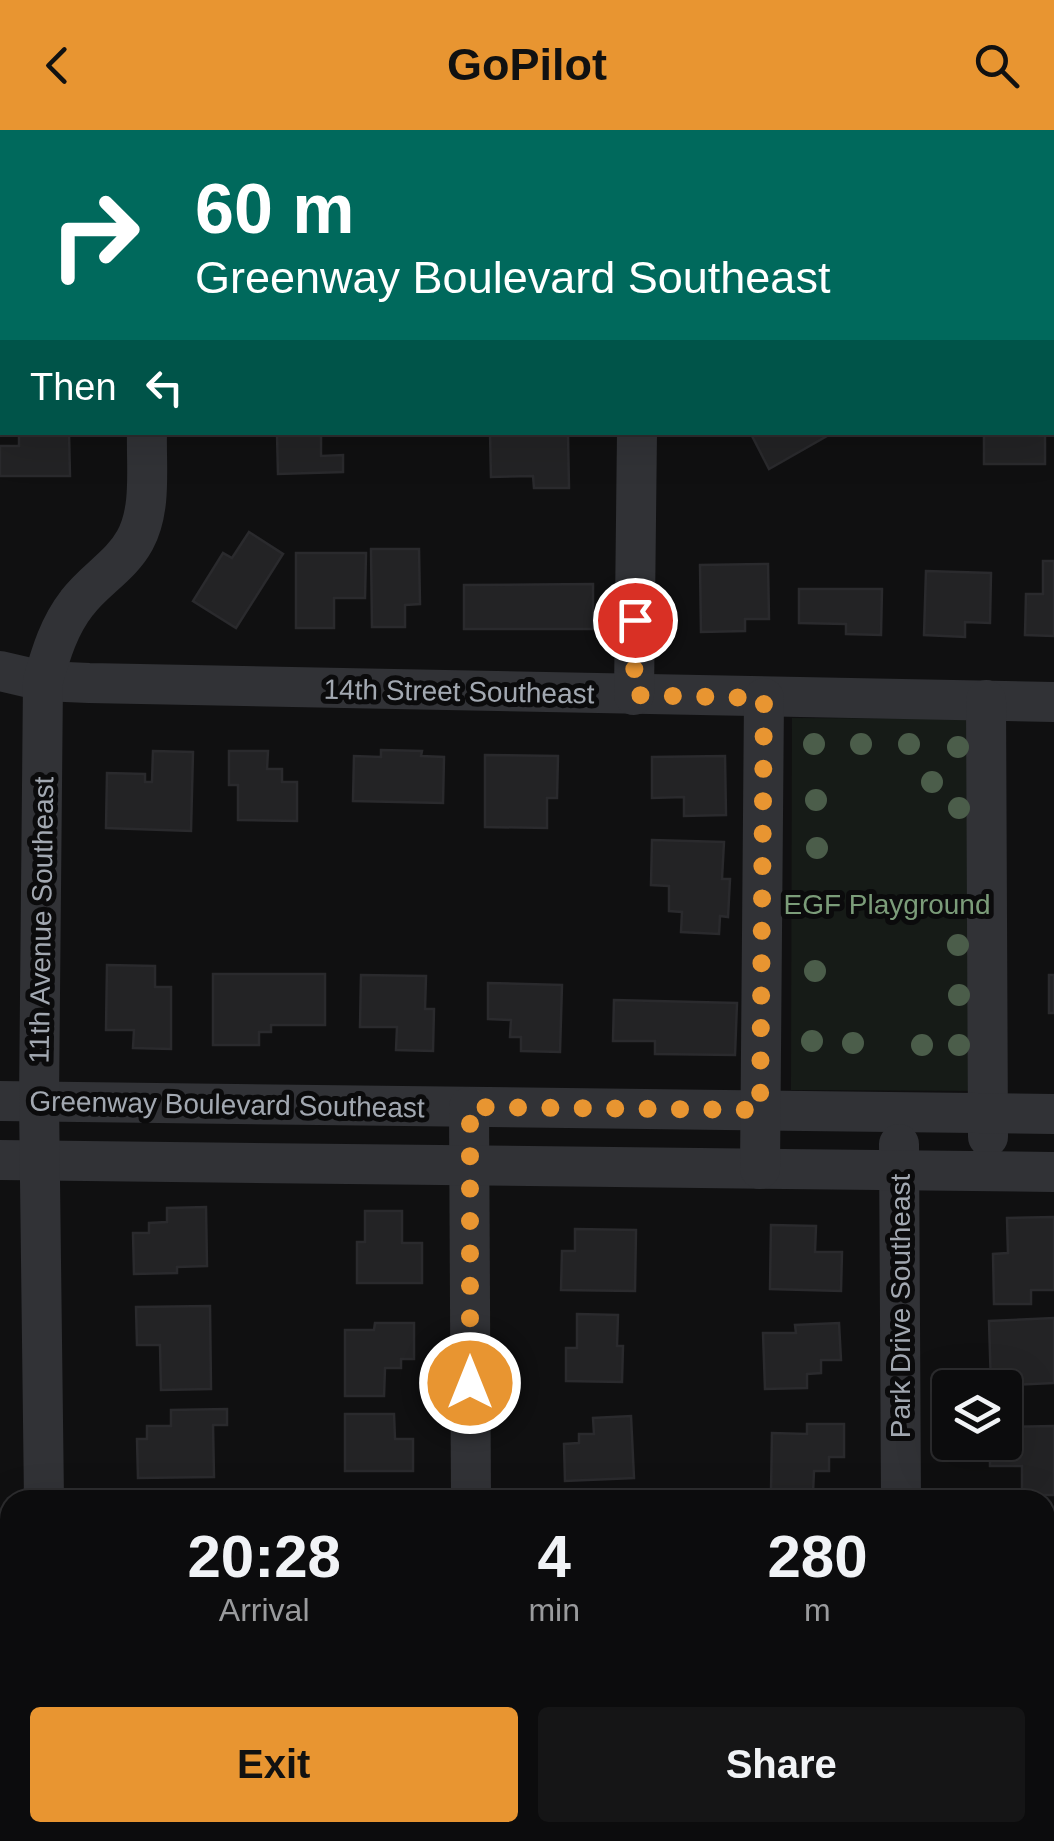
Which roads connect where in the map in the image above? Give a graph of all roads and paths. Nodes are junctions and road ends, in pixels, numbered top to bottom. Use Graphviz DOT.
graph roads {
  1 [pos="147,435"];
  2 [pos="638,435"];
  3 [pos="0,671"];
  4 [pos="44,681"];
  5 [pos="634,695"];
  6 [pos="764,698"];
  7 [pos="986,700"];
  8 [pos="1054,702"];
  9 [pos="20,1101"];
  10 [pos="470,1107"];
  11 [pos="760,1110"];
  12 [pos="899,1112"];
  13 [pos="988,1114"];
  14 [pos="1054,1114"];
  15 [pos="0,1160"];
  16 [pos="40,1160"];
  17 [pos="469,1165"];
  18 [pos="760,1169"];
  19 [pos="900,1171"];
  20 [pos="988,1171"];
  21 [pos="1054,1172"];
  22 [pos="44,1490"];
  23 [pos="471,1490"];
  24 [pos="901,1490"];
  1 -- 4 [label="street, 11th Avenue Southeast"];
  2 -- 5 [label="street"];
  3 -- 4 [label="street, 14th Street Southeast"];
  4 -- 5 [label="street, 14th Street Southeast"];
  4 -- 9 [label="street, 11th Avenue Southeast"];
  5 -- 6 [label="street, 14th Street Southeast"];
  6 -- 7 [label="street, 14th Street Southeast"];
  6 -- 11 [label="street"];
  7 -- 8 [label="street, 14th Street Southeast"];
  7 -- 13 [label="street"];
  9 -- 10 [label="street, Greenway Boulevard Southeast"];
  9 -- 16 [label="street, 11th Avenue Southeast"];
  10 -- 11 [label="street, Greenway Boulevard Southeast"];
  10 -- 17 [label="street"];
  11 -- 12 [label="street, Greenway Boulevard Southeast"];
  11 -- 18 [label="street"];
  12 -- 13 [label="street, Greenway Boulevard Southeast"];
  12 -- 19 [label="street, Park Drive Southeast"];
  13 -- 14 [label="street, Greenway Boulevard Southeast"];
  13 -- 20 [label="street"];
  15 -- 16 [label="street, Greenway Boulevard Southeast"];
  16 -- 17 [label="street, Greenway Boulevard Southeast"];
  16 -- 22 [label="street, 11th Avenue Southeast"];
  17 -- 18 [label="street, Greenway Boulevard Southeast"];
  17 -- 23 [label="street"];
  18 -- 19 [label="street, Greenway Boulevard Southeast"];
  19 -- 20 [label="street, Greenway Boulevard Southeast"];
  19 -- 24 [label="street, Park Drive Southeast"];
  20 -- 21 [label="street, Greenway Boulevard Southeast"];
}
